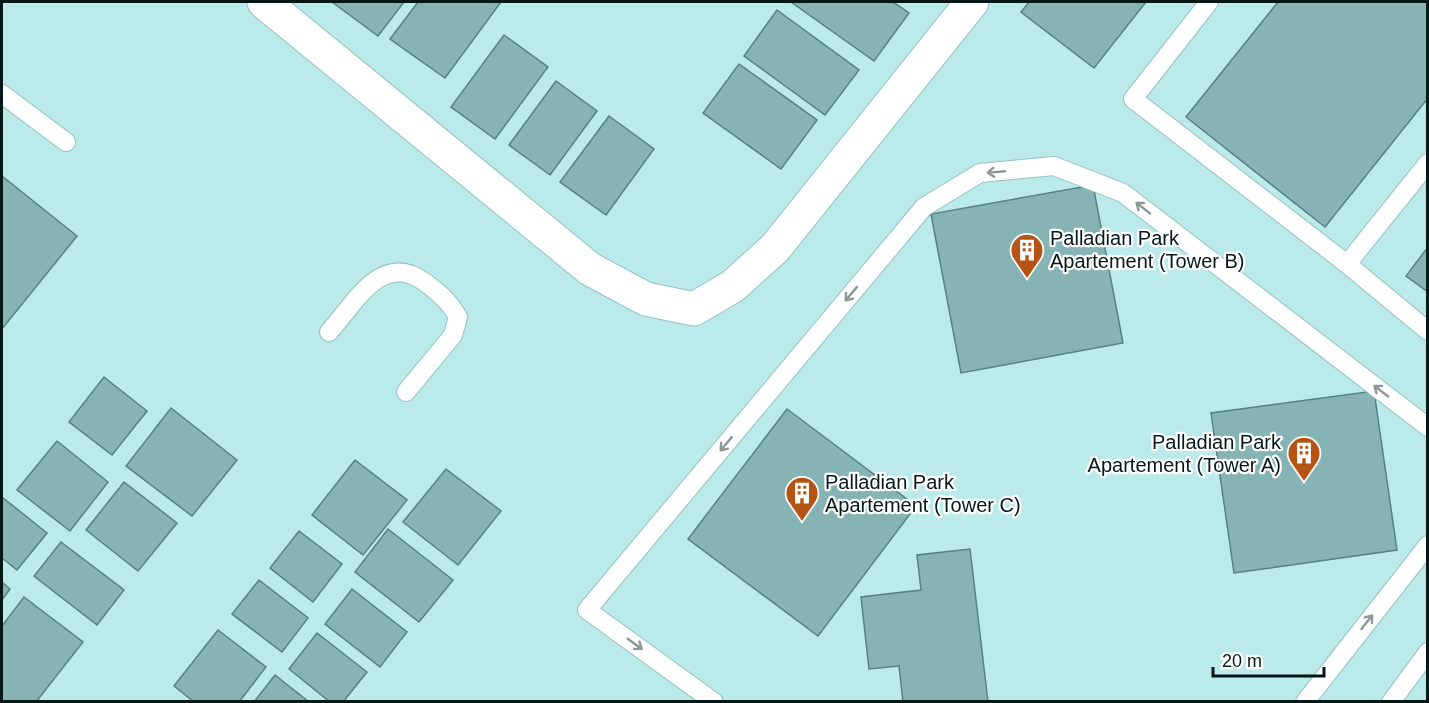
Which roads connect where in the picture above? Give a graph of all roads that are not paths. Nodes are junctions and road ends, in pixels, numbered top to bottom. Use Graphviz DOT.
graph roads {
  1 [pos="264,2"];
  2 [pos="972,2"];
  3 [pos="1209,2"];
  4 [pos="2,94"];
  5 [pos="66,142"];
  6 [pos="1428,163"];
  7 [pos="1347,264"];
  8 [pos="1428,331"];
  9 [pos="329,332"];
  10 [pos="406,392"];
  11 [pos="1428,427"];
  12 [pos="1428,545"];
  13 [pos="1428,652"];
  14 [pos="714,702"];
  15 [pos="1305,702"];
  16 [pos="1391,702"];
  1 -- 2 [label="street"];
  3 -- 7 [label="lane"];
  4 -- 5 [label="lane"];
  6 -- 7 [label="lane"];
  7 -- 8 [label="lane"];
  9 -- 10 [label="lane"];
  11 -- 14 [label="lane, one-way"];
  15 -- 12 [label="lane, one-way"];
  13 -- 16 [label="lane"];
}
